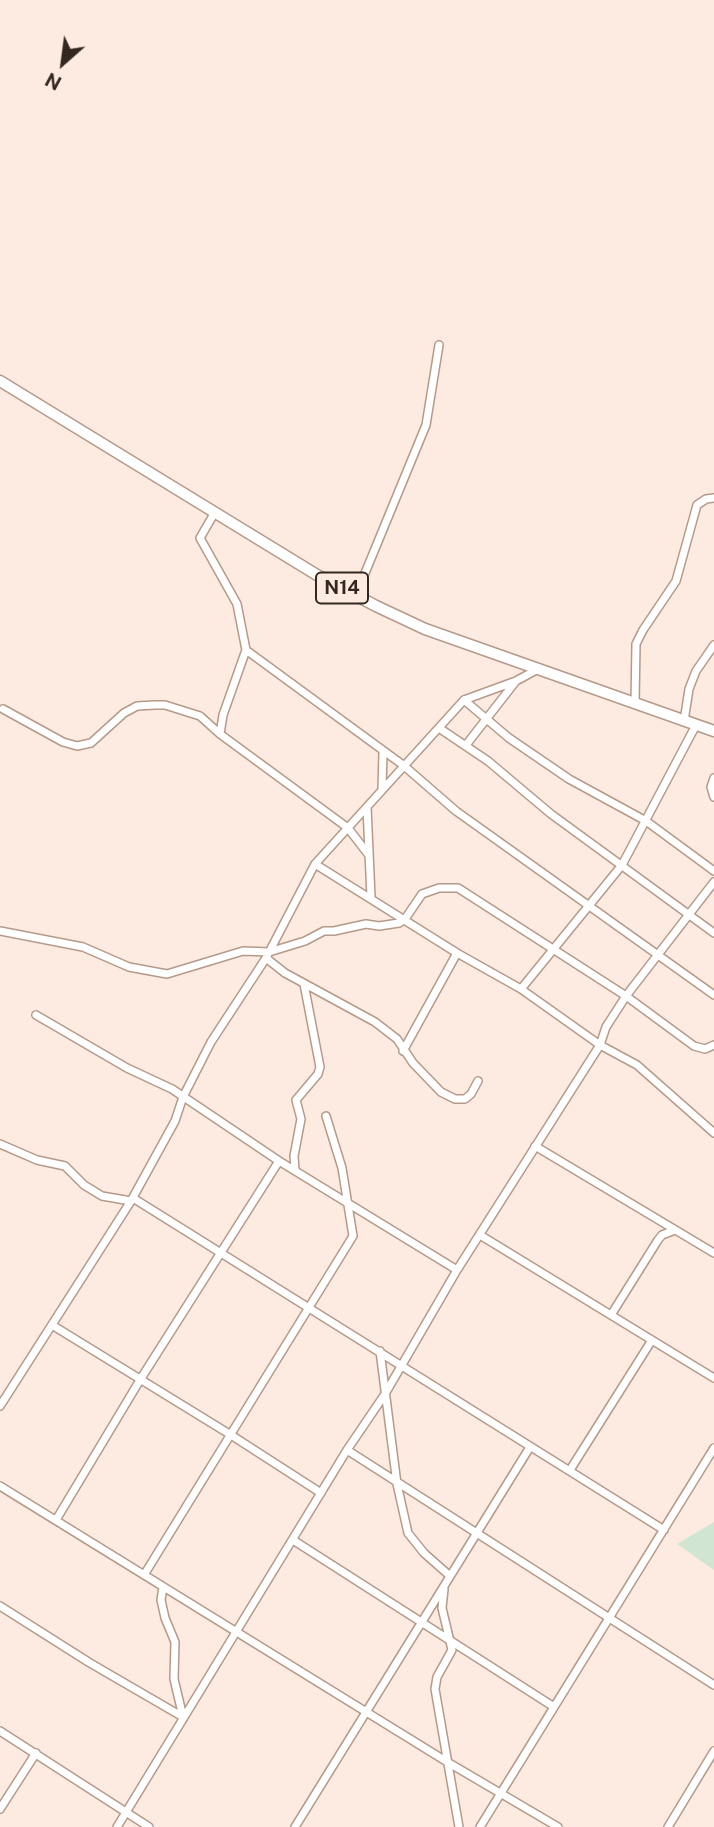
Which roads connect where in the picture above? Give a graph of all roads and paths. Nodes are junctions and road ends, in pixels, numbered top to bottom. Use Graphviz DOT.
graph roads {
  1 [pos="439,345"];
  2 [pos="0,380"];
  3 [pos="714,498"];
  4 [pos="215,512"];
  5 [pos="356,596"];
  6 [pos="714,645"];
  7 [pos="246,650"];
  8 [pos="538,669"];
  9 [pos="516,681"];
  10 [pos="464,700"];
  11 [pos="635,704"];
  12 [pos="3,709"];
  13 [pos="485,719"];
  14 [pos="684,721"];
  15 [pos="696,725"];
  16 [pos="439,728"];
  17 [pos="714,732"];
  18 [pos="220,734"];
  19 [pos="466,745"];
  20 [pos="383,751"];
  21 [pos="403,765"];
  22 [pos="714,778"];
  23 [pos="382,789"];
  24 [pos="714,797"];
  25 [pos="367,807"];
  26 [pos="646,821"];
  27 [pos="348,828"];
  28 [pos="368,854"];
  29 [pos="315,864"];
  30 [pos="622,865"];
  31 [pos="714,871"];
  32 [pos="714,882"];
  33 [pos="371,897"];
  34 [pos="590,905"];
  35 [pos="690,915"];
  36 [pos="405,919"];
  37 [pos="0,931"];
  38 [pos="714,933"];
  39 [pos="555,948"];
  40 [pos="457,953"];
  41 [pos="268,955"];
  42 [pos="659,955"];
  43 [pos="303,984"];
  44 [pos="521,989"];
  45 [pos="714,995"];
  46 [pos="626,996"];
  47 [pos="36,1015"];
  48 [pos="600,1045"];
  49 [pos="714,1045"];
  50 [pos="403,1051"];
  51 [pos="478,1081"];
  52 [pos="183,1097"];
  53 [pos="326,1116"];
  54 [pos="714,1133"];
  55 [pos="0,1144"];
  56 [pos="536,1146"];
  57 [pos="279,1161"];
  58 [pos="295,1170"];
  59 [pos="132,1200"];
  60 [pos="348,1203"];
  61 [pos="676,1230"];
  62 [pos="480,1235"];
  63 [pos="221,1252"];
  64 [pos="714,1253"];
  65 [pos="457,1270"];
  66 [pos="309,1308"];
  67 [pos="611,1315"];
  68 [pos="51,1325"];
  69 [pos="652,1340"];
  70 [pos="380,1351"];
  71 [pos="401,1364"];
  72 [pos="714,1378"];
  73 [pos="139,1380"];
  74 [pos="385,1394"];
  75 [pos="0,1406"];
  76 [pos="232,1435"];
  77 [pos="530,1447"];
  78 [pos="714,1448"];
  79 [pos="347,1450"];
  80 [pos="570,1469"];
  81 [pos="397,1484"];
  82 [pos="0,1486"];
  83 [pos="321,1493"];
  84 [pos="56,1520"];
  85 [pos="664,1530"];
  86 [pos="476,1534"];
  87 [pos="292,1540"];
  88 [pos="144,1575"];
  89 [pos="448,1579"];
  90 [pos="163,1587"];
  91 [pos="0,1606"];
  92 [pos="609,1618"];
  93 [pos="421,1623"];
  94 [pos="236,1632"];
  95 [pos="452,1642"];
  96 [pos="714,1685"];
  97 [pos="554,1707"];
  98 [pos="366,1711"];
  99 [pos="183,1717"];
  100 [pos="0,1731"];
  101 [pos="714,1751"];
  102 [pos="36,1753"];
  103 [pos="449,1763"];
  104 [pos="501,1793"];
  105 [pos="0,1809"];
  106 [pos="126,1813"];
  107 [pos="117,1827"];
  108 [pos="149,1827"];
  109 [pos="295,1827"];
  110 [pos="459,1827"];
  111 [pos="480,1827"];
  112 [pos="558,1827"];
  113 [pos="667,1827"];
  1 -- 5 [label="street"];
  2 -- 4 [label="main road, N14"];
  3 -- 11 [label="street"];
  4 -- 5 [label="main road, N14"];
  4 -- 7 [label="street"];
  5 -- 8 [label="main road, N14"];
  6 -- 14 [label="street"];
  7 -- 18 [label="street"];
  7 -- 20 [label="street"];
  8 -- 9 [label="street"];
  8 -- 11 [label="main road, N14"];
  9 -- 10 [label="street"];
  9 -- 13 [label="street"];
  10 -- 13 [label="street"];
  10 -- 16 [label="street"];
  11 -- 14 [label="main road, N14"];
  12 -- 18 [label="street"];
  13 -- 19 [label="street"];
  13 -- 26 [label="street"];
  14 -- 15 [label="main road, N14"];
  15 -- 17 [label="main road, N14"];
  15 -- 26 [label="street"];
  16 -- 19 [label="street"];
  16 -- 21 [label="street"];
  18 -- 27 [label="street"];
  19 -- 30 [label="street"];
  20 -- 21 [label="street"];
  20 -- 23 [label="street"];
  21 -- 23 [label="street"];
  21 -- 34 [label="street"];
  22 -- 24 [label="street"];
  23 -- 25 [label="street"];
  25 -- 27 [label="street"];
  25 -- 28 [label="street"];
  26 -- 30 [label="street"];
  26 -- 31 [label="street"];
  27 -- 28 [label="street"];
  27 -- 29 [label="street"];
  28 -- 33 [label="street"];
  29 -- 33 [label="street"];
  29 -- 41 [label="street"];
  30 -- 34 [label="street"];
  30 -- 35 [label="street"];
  32 -- 35 [label="street"];
  33 -- 36 [label="street"];
  34 -- 39 [label="street"];
  34 -- 42 [label="street"];
  35 -- 38 [label="street"];
  35 -- 42 [label="street"];
  36 -- 39 [label="street"];
  36 -- 40 [label="street"];
  36 -- 41 [label="street"];
  37 -- 41 [label="street"];
  39 -- 44 [label="street"];
  39 -- 46 [label="street"];
  40 -- 44 [label="street"];
  40 -- 50 [label="street"];
  41 -- 43 [label="street"];
  41 -- 52 [label="street"];
  42 -- 45 [label="street"];
  42 -- 46 [label="street"];
  43 -- 50 [label="street"];
  43 -- 58 [label="street"];
  44 -- 48 [label="street"];
  46 -- 48 [label="street"];
  46 -- 49 [label="street"];
  47 -- 52 [label="street"];
  48 -- 54 [label="street"];
  48 -- 56 [label="street"];
  50 -- 51 [label="street"];
  52 -- 57 [label="street"];
  52 -- 59 [label="street"];
  53 -- 60 [label="street"];
  55 -- 59 [label="street"];
  56 -- 61 [label="street"];
  56 -- 62 [label="street"];
  57 -- 58 [label="street"];
  57 -- 63 [label="street"];
  58 -- 60 [label="street"];
  59 -- 63 [label="street"];
  59 -- 68 [label="street"];
  60 -- 65 [label="street"];
  60 -- 66 [label="street"];
  61 -- 64 [label="street"];
  61 -- 67 [label="street"];
  62 -- 65 [label="street"];
  62 -- 67 [label="street"];
  63 -- 66 [label="street"];
  63 -- 73 [label="street"];
  65 -- 71 [label="street"];
  66 -- 70 [label="street"];
  66 -- 76 [label="street"];
  67 -- 69 [label="street"];
  68 -- 73 [label="street"];
  68 -- 75 [label="street"];
  69 -- 72 [label="street"];
  69 -- 80 [label="street"];
  70 -- 71 [label="street"];
  70 -- 74 [label="street"];
  71 -- 74 [label="street"];
  71 -- 77 [label="street"];
  73 -- 76 [label="street"];
  73 -- 84 [label="street"];
  74 -- 79 [label="street"];
  74 -- 81 [label="street"];
  76 -- 83 [label="street"];
  76 -- 88 [label="street"];
  77 -- 80 [label="street"];
  77 -- 86 [label="street"];
  78 -- 85 [label="street"];
  79 -- 81 [label="street"];
  79 -- 83 [label="street"];
  80 -- 85 [label="street"];
  81 -- 86 [label="street"];
  81 -- 89 [label="street"];
  82 -- 84 [label="street"];
  83 -- 87 [label="street"];
  84 -- 88 [label="street"];
  85 -- 92 [label="street"];
  86 -- 89 [label="street"];
  86 -- 92 [label="street"];
  87 -- 93 [label="street"];
  87 -- 94 [label="street"];
  88 -- 90 [label="street"];
  89 -- 93 [label="street"];
  89 -- 95 [label="street"];
  90 -- 94 [label="street"];
  90 -- 99 [label="street"];
  91 -- 99 [label="street"];
  92 -- 96 [label="street"];
  92 -- 97 [label="street"];
  93 -- 95 [label="street"];
  93 -- 98 [label="street"];
  94 -- 98 [label="street"];
  94 -- 99 [label="street"];
  95 -- 97 [label="street"];
  95 -- 103 [label="street"];
  97 -- 104 [label="street"];
  98 -- 103 [label="street"];
  98 -- 109 [label="street"];
  99 -- 106 [label="street"];
  100 -- 102 [label="street"];
  101 -- 113 [label="street"];
  102 -- 105 [label="street"];
  102 -- 106 [label="street"];
  103 -- 104 [label="street"];
  103 -- 110 [label="street"];
  104 -- 111 [label="street"];
  104 -- 112 [label="street"];
  106 -- 107 [label="street"];
  106 -- 108 [label="street"];
}
